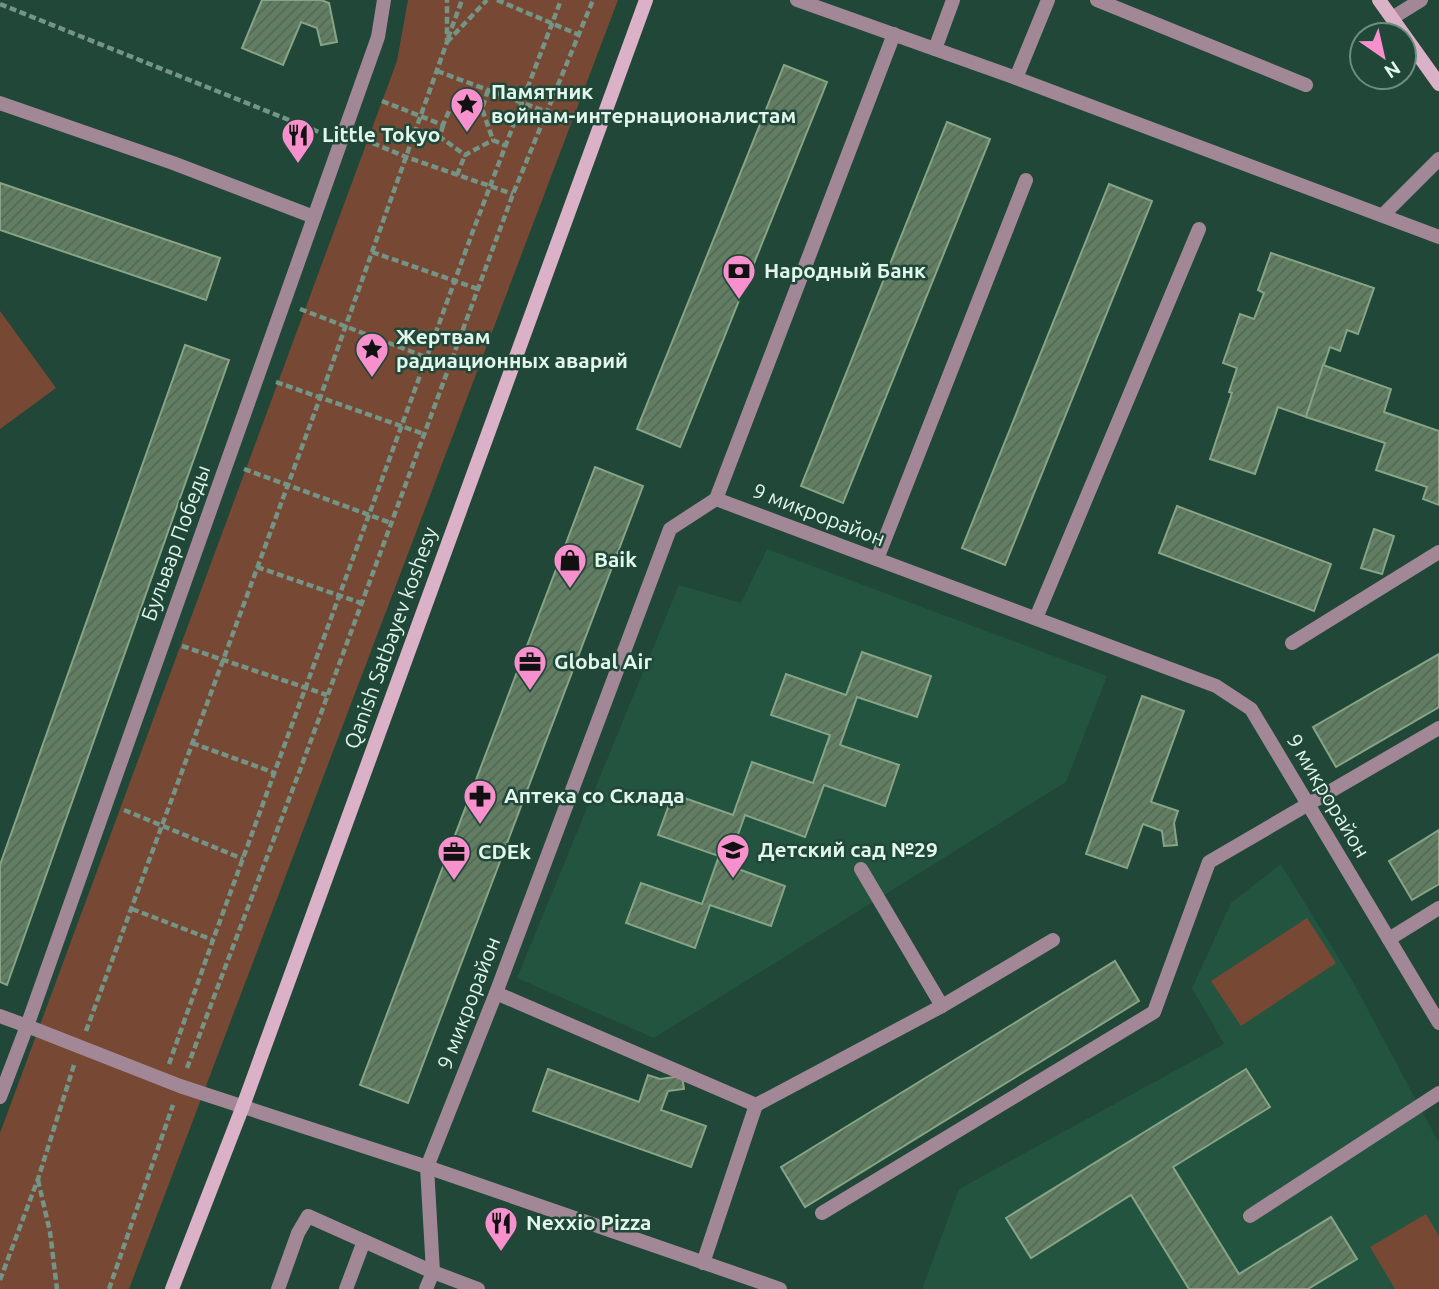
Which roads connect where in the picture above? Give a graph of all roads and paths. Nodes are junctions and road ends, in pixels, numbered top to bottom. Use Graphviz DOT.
graph roads {
  1 [pos="384,0"];
  2 [pos="447,0"];
  3 [pos="461,0"];
  4 [pos="487,0"];
  5 [pos="497,0"];
  6 [pos="561,0"];
  7 [pos="593,0"];
  8 [pos="646,0"];
  9 [pos="799,0"];
  10 [pos="953,0"];
  11 [pos="1048,0"];
  12 [pos="1097,0"];
  13 [pos="1379,0"];
  14 [pos="1421,0"];
  15 [pos="0,4"];
  16 [pos="1392,18"];
  17 [pos="552,23"];
  18 [pos="578,34"];
  19 [pos="894,34"];
  20 [pos="447,42"];
  21 [pos="935,49"];
  22 [pos="437,71"];
  23 [pos="1016,78"];
  24 [pos="1439,84"];
  25 [pos="1306,85"];
  26 [pos="488,90"];
  27 [pos="382,101"];
  28 [pos="0,103"];
  29 [pos="522,103"];
  30 [pos="482,109"];
  31 [pos="547,112"];
  32 [pos="420,117"];
  33 [pos="443,125"];
  34 [pos="343,137"];
  35 [pos="493,140"];
  36 [pos="506,146"];
  37 [pos="465,155"];
  38 [pos="406,157"];
  39 [pos="1439,159"];
  40 [pos="457,175"];
  41 [pos="1026,180"];
  42 [pos="490,186"];
  43 [pos="513,194"];
  44 [pos="1383,215"];
  45 [pos="314,217"];
  46 [pos="1199,229"];
  47 [pos="1439,237"];
  48 [pos="372,252"];
  49 [pos="455,281"];
  50 [pos="478,289"];
  51 [pos="284,304"];
  52 [pos="345,326"];
  53 [pos="426,359"];
  54 [pos="449,366"];
  55 [pos="258,376"];
  56 [pos="320,398"];
  57 [pos="402,426"];
  58 [pos="424,433"];
  59 [pos="227,463"];
  60 [pos="288,484"];
  61 [pos="716,499"];
  62 [pos="370,514"];
  63 [pos="391,523"];
  64 [pos="1439,552"];
  65 [pos="877,559"];
  66 [pos="257,567"];
  67 [pos="340,596"];
  68 [pos="361,603"];
  69 [pos="1036,618"];
  70 [pos="164,640"];
  71 [pos="1292,643"];
  72 [pos="223,659"];
  73 [pos="306,687"];
  74 [pos="327,695"];
  75 [pos="1439,728"];
  76 [pos="192,743"];
  77 [pos="275,773"];
  78 [pos="106,803"];
  79 [pos="1308,804"];
  80 [pos="162,826"];
  81 [pos="243,859"];
  82 [pos="860,869"];
  83 [pos="1439,908"];
  84 [pos="132,909"];
  85 [pos="1389,939"];
  86 [pos="213,940"];
  87 [pos="1053,940"];
  88 [pos="496,993"];
  89 [pos="942,1006"];
  90 [pos="0,1016"];
  91 [pos="1439,1023"];
  92 [pos="27,1026"];
  93 [pos="80,1046"];
  94 [pos="164,1079"];
  95 [pos="180,1086"];
  96 [pos="1439,1093"];
  97 [pos="0,1097"];
  98 [pos="756,1105"];
  99 [pos="243,1106"];
  100 [pos="427,1167"];
  101 [pos="38,1180"];
  102 [pos="822,1213"];
  103 [pos="1250,1216"];
  104 [pos="364,1241"];
  105 [pos="704,1263"];
  106 [pos="433,1272"];
  107 [pos="0,1279"];
  108 [pos="57,1289"];
  109 [pos="109,1289"];
  110 [pos="172,1289"];
  111 [pos="278,1289"];
  112 [pos="345,1289"];
  113 [pos="426,1289"];
  114 [pos="478,1289"];
  115 [pos="780,1289"];
  1 -- 34 [label="street, Бульвар Победы"];
  2 -- 20 [label="path"];
  3 -- 20 [label="path"];
  4 -- 20 [label="path"];
  5 -- 17 [label="path"];
  6 -- 17 [label="path"];
  7 -- 18 [label="path"];
  8 -- 99 [label="street, Qanish Satbayev koshesy"];
  9 -- 19 [label="street"];
  10 -- 21 [label="street"];
  11 -- 23 [label="street"];
  12 -- 25 [label="street"];
  13 -- 16 [label="street"];
  14 -- 16 [label="street"];
  15 -- 34 [label="path"];
  16 -- 24 [label="street"];
  17 -- 18 [label="path"];
  17 -- 29 [label="path"];
  18 -- 31 [label="path"];
  19 -- 21 [label="street"];
  19 -- 61 [label="street"];
  20 -- 22 [label="path"];
  21 -- 23 [label="street"];
  22 -- 26 [label="path"];
  22 -- 32 [label="path"];
  23 -- 44 [label="street"];
  26 -- 29 [label="path"];
  26 -- 30 [label="path"];
  27 -- 32 [label="path"];
  28 -- 45 [label="street"];
  29 -- 31 [label="path"];
  29 -- 36 [label="path"];
  30 -- 33 [label="path"];
  30 -- 35 [label="path"];
  31 -- 43 [label="path"];
  32 -- 33 [label="path"];
  32 -- 38 [label="path"];
  33 -- 37 [label="path"];
  34 -- 38 [label="path"];
  34 -- 45 [label="street, Бульвар Победы"];
  35 -- 36 [label="path"];
  35 -- 37 [label="path"];
  36 -- 42 [label="path"];
  37 -- 40 [label="path"];
  38 -- 40 [label="path"];
  38 -- 48 [label="path"];
  39 -- 44 [label="street"];
  40 -- 42 [label="path"];
  41 -- 65 [label="street"];
  42 -- 43 [label="path"];
  42 -- 49 [label="path"];
  43 -- 50 [label="path"];
  44 -- 47 [label="street"];
  45 -- 51 [label="street, Бульвар Победы"];
  46 -- 69 [label="street"];
  48 -- 49 [label="path"];
  48 -- 52 [label="path"];
  49 -- 50 [label="path"];
  49 -- 53 [label="path"];
  50 -- 54 [label="path"];
  51 -- 52 [label="path"];
  51 -- 55 [label="street, Бульвар Победы"];
  52 -- 53 [label="path"];
  52 -- 56 [label="path"];
  53 -- 54 [label="path"];
  53 -- 57 [label="path"];
  54 -- 58 [label="path"];
  55 -- 56 [label="path"];
  55 -- 59 [label="street, Бульвар Победы"];
  56 -- 57 [label="path"];
  56 -- 60 [label="path"];
  57 -- 58 [label="path"];
  57 -- 62 [label="path"];
  58 -- 63 [label="path"];
  59 -- 60 [label="path"];
  59 -- 70 [label="street, Бульвар Победы"];
  60 -- 62 [label="path"];
  60 -- 66 [label="path"];
  61 -- 65 [label="street, 9 микрорайон"];
  61 -- 88 [label="street, 9 микрорайон"];
  62 -- 63 [label="path"];
  62 -- 67 [label="path"];
  63 -- 68 [label="path"];
  64 -- 71 [label="street"];
  65 -- 69 [label="street, 9 микрорайон"];
  66 -- 67 [label="path"];
  66 -- 72 [label="path"];
  67 -- 68 [label="path"];
  67 -- 73 [label="path"];
  68 -- 74 [label="path"];
  69 -- 79 [label="street, 9 микрорайон"];
  70 -- 72 [label="path"];
  70 -- 78 [label="street, Бульвар Победы"];
  72 -- 73 [label="path"];
  72 -- 76 [label="path"];
  73 -- 74 [label="path"];
  73 -- 77 [label="path"];
  74 -- 95 [label="path"];
  75 -- 79 [label="street"];
  76 -- 77 [label="path"];
  76 -- 80 [label="path"];
  77 -- 81 [label="path"];
  78 -- 80 [label="path"];
  78 -- 92 [label="street, Бульвар Победы"];
  79 -- 85 [label="street, 9 микрорайон"];
  79 -- 102 [label="street"];
  80 -- 81 [label="path"];
  80 -- 84 [label="path"];
  81 -- 86 [label="path"];
  82 -- 89 [label="street"];
  83 -- 85 [label="street"];
  84 -- 86 [label="path"];
  84 -- 93 [label="path"];
  85 -- 91 [label="street, 9 микрорайон"];
  86 -- 94 [label="path"];
  87 -- 89 [label="street"];
  88 -- 98 [label="street"];
  88 -- 100 [label="street, 9 микрорайон"];
  89 -- 98 [label="street"];
  90 -- 92 [label="street"];
  92 -- 93 [label="street"];
  92 -- 97 [label="street, Бульвар Победы"];
  93 -- 94 [label="street"];
  93 -- 101 [label="path"];
  94 -- 95 [label="street"];
  95 -- 99 [label="street"];
  95 -- 109 [label="path"];
  96 -- 103 [label="street"];
  98 -- 105 [label="street"];
  99 -- 100 [label="street"];
  99 -- 110 [label="street, Qanish Satbayev koshesy"];
  100 -- 105 [label="street"];
  100 -- 106 [label="street"];
  101 -- 107 [label="path"];
  101 -- 108 [label="path"];
  104 -- 106 [label="street"];
  104 -- 111 [label="street"];
  104 -- 112 [label="street"];
  105 -- 115 [label="street"];
  106 -- 113 [label="street"];
  106 -- 114 [label="street"];
}
